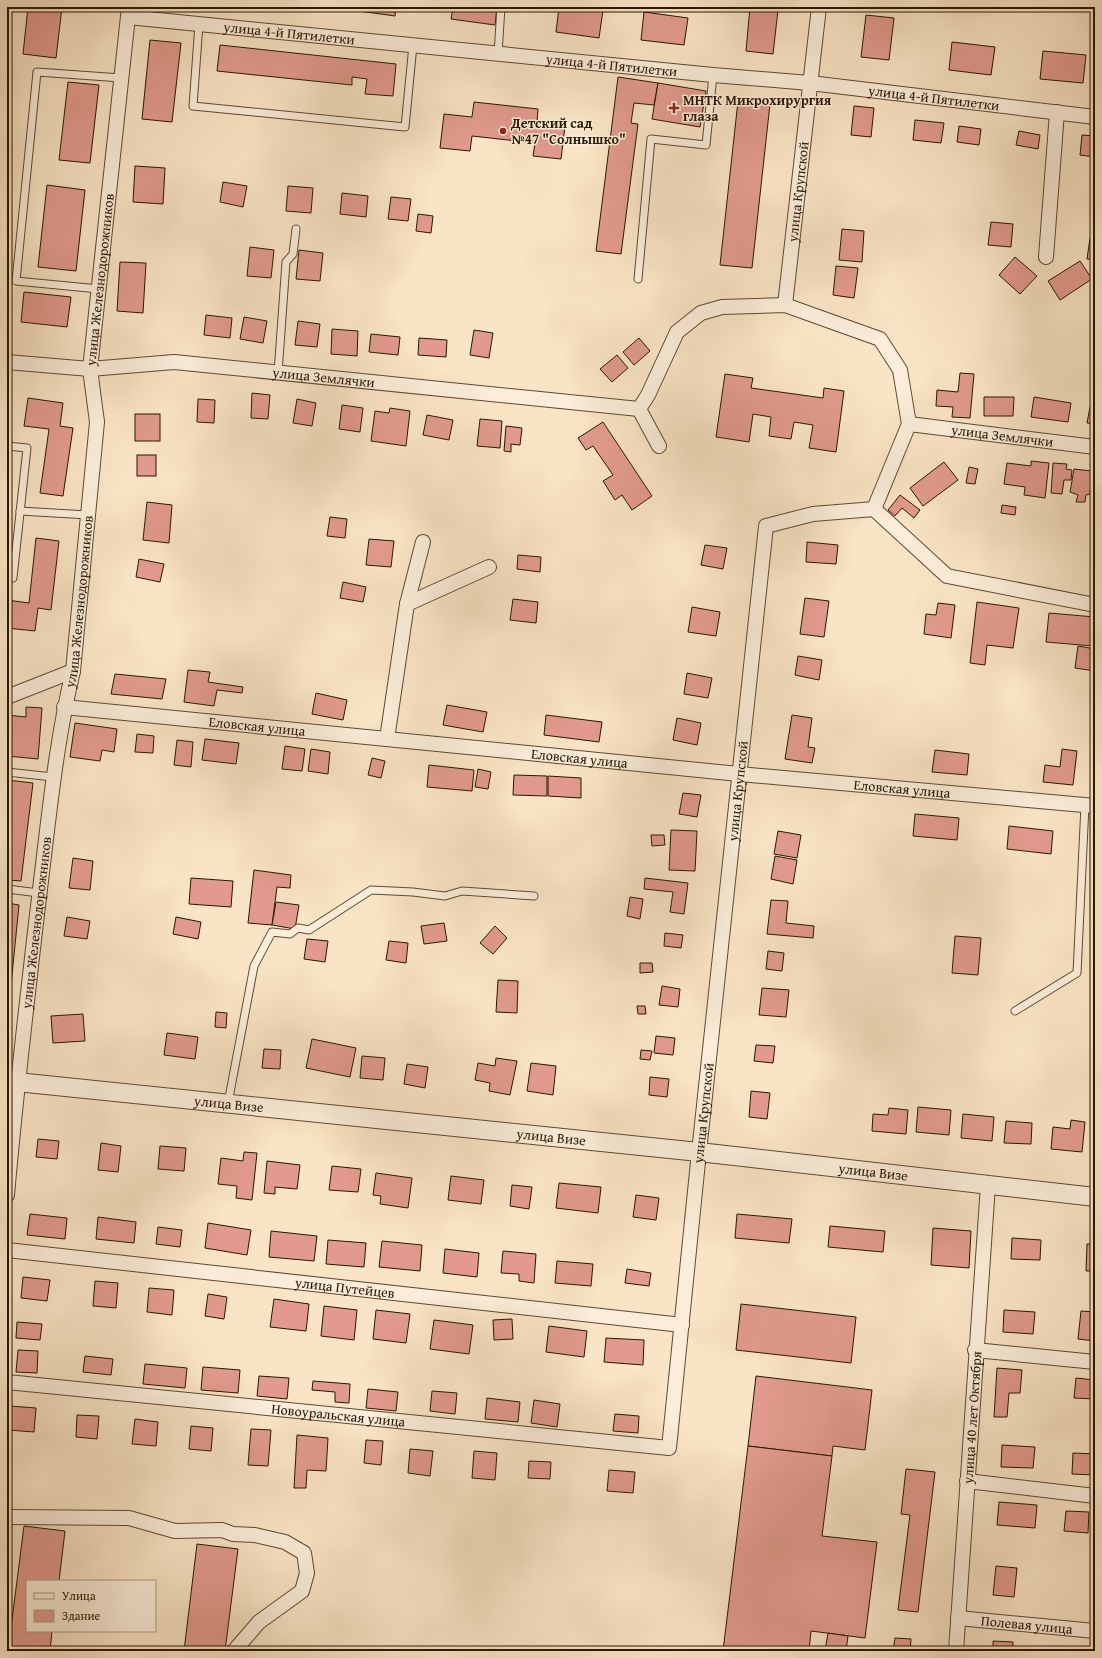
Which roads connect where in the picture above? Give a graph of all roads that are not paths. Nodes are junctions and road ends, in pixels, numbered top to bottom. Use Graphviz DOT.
graph roads {
  1 [pos="501,7"];
  2 [pos="819,7"];
  3 [pos="129,12"];
  4 [pos="199,24"];
  5 [pos="413,45"];
  6 [pos="498,54"];
  7 [pos="713,75"];
  8 [pos="122,78"];
  9 [pos="810,83"];
  10 [pos="1057,112"];
  11 [pos="1095,117"];
  12 [pos="296,229"];
  13 [pos="1046,257"];
  14 [pos="638,278"];
  15 [pos="99,289"];
  16 [pos="785,305"];
  17 [pos="7,362"];
  18 [pos="90,369"];
  19 [pos="278,373"];
  20 [pos="639,409"];
  21 [pos="909,424"];
  22 [pos="7,446"];
  23 [pos="659,446"];
  24 [pos="1095,448"];
  25 [pos="874,509"];
  26 [pos="20,511"];
  27 [pos="88,515"];
  28 [pos="423,542"];
  29 [pos="489,567"];
  30 [pos="13,578"];
  31 [pos="407,604"];
  32 [pos="1095,605"];
  33 [pos="73,671"];
  34 [pos="7,697"];
  35 [pos="64,706"];
  36 [pos="386,739"];
  37 [pos="7,772"];
  38 [pos="739,774"];
  39 [pos="53,777"];
  40 [pos="1090,805"];
  41 [pos="7,889"];
  42 [pos="39,893"];
  43 [pos="534,896"];
  44 [pos="1015,1011"];
  45 [pos="12,1081"];
  46 [pos="227,1104"];
  47 [pos="699,1152"];
  48 [pos="988,1185"];
  49 [pos="7,1195"];
  50 [pos="1095,1197"];
  51 [pos="7,1250"];
  52 [pos="682,1325"];
  53 [pos="975,1350"];
  54 [pos="1095,1362"];
  55 [pos="7,1382"];
  56 [pos="669,1448"];
  57 [pos="967,1481"];
  58 [pos="1095,1496"];
  59 [pos="7,1517"];
  60 [pos="958,1618"];
  61 [pos="1095,1631"];
  62 [pos="234,1651"];
  63 [pos="956,1651"];
  1 -- 6 [label="lane"];
  2 -- 9 [label="street, улица Крупской"];
  3 -- 4 [label="street, улица 4-й Пятилетки"];
  3 -- 8 [label="street, улица Железнодорожников"];
  4 -- 5 [label="street, улица 4-й Пятилетки"];
  4 -- 5 [label="lane"];
  5 -- 6 [label="street, улица 4-й Пятилетки"];
  6 -- 7 [label="street, улица 4-й Пятилетки"];
  7 -- 9 [label="street, улица 4-й Пятилетки"];
  7 -- 14 [label="lane"];
  8 -- 15 [label="street, улица Железнодорожников"];
  8 -- 15 [label="lane"];
  9 -- 10 [label="street, улица 4-й Пятилетки"];
  9 -- 16 [label="street, улица Крупской"];
  10 -- 11 [label="street, улица 4-й Пятилетки"];
  10 -- 13 [label="street"];
  12 -- 19 [label="lane"];
  15 -- 18 [label="street, улица Железнодорожников"];
  16 -- 20 [label="street"];
  16 -- 21 [label="street"];
  17 -- 18 [label="street, улица Землячки"];
  18 -- 19 [label="street, улица Землячки"];
  18 -- 27 [label="street, улица Железнодорожников"];
  19 -- 20 [label="street, улица Землячки"];
  20 -- 23 [label="street"];
  21 -- 24 [label="street, улица Землячки"];
  21 -- 25 [label="street"];
  22 -- 26 [label="lane"];
  25 -- 32 [label="street"];
  25 -- 38 [label="street, улица Крупской"];
  26 -- 27 [label="lane"];
  26 -- 30 [label="lane"];
  27 -- 33 [label="street, улица Железнодорожников"];
  28 -- 31 [label="street"];
  29 -- 31 [label="street"];
  31 -- 36 [label="street"];
  33 -- 34 [label="street"];
  33 -- 35 [label="street, улица Железнодорожников"];
  35 -- 36 [label="street, Еловская улица"];
  35 -- 39 [label="street, улица Железнодорожников"];
  36 -- 38 [label="street, Еловская улица"];
  37 -- 39 [label="lane"];
  38 -- 40 [label="street, Еловская улица"];
  38 -- 47 [label="street, улица Крупской"];
  39 -- 42 [label="street, улица Железнодорожников"];
  40 -- 44 [label="lane"];
  41 -- 42 [label="lane"];
  42 -- 45 [label="street, улица Железнодорожников"];
  43 -- 46 [label="lane"];
  45 -- 46 [label="street, улица Визе"];
  45 -- 49 [label="street, улица Железнодорожников"];
  46 -- 47 [label="street, улица Визе"];
  47 -- 48 [label="street, улица Визе"];
  47 -- 52 [label="street, улица Крупской"];
  48 -- 50 [label="street, улица Визе"];
  48 -- 53 [label="street, улица 40 лет Октября"];
  51 -- 52 [label="street, улица Путейцев"];
  52 -- 56 [label="street, улица Крупской"];
  53 -- 54 [label="street"];
  53 -- 57 [label="street, улица 40 лет Октября"];
  55 -- 56 [label="street, Новоуральская улица"];
  57 -- 58 [label="street"];
  57 -- 60 [label="street, улица 40 лет Октября"];
  59 -- 62 [label="street"];
  60 -- 61 [label="street, Полевая улица"];
  60 -- 63 [label="street, улица 40 лет Октября"];
}
